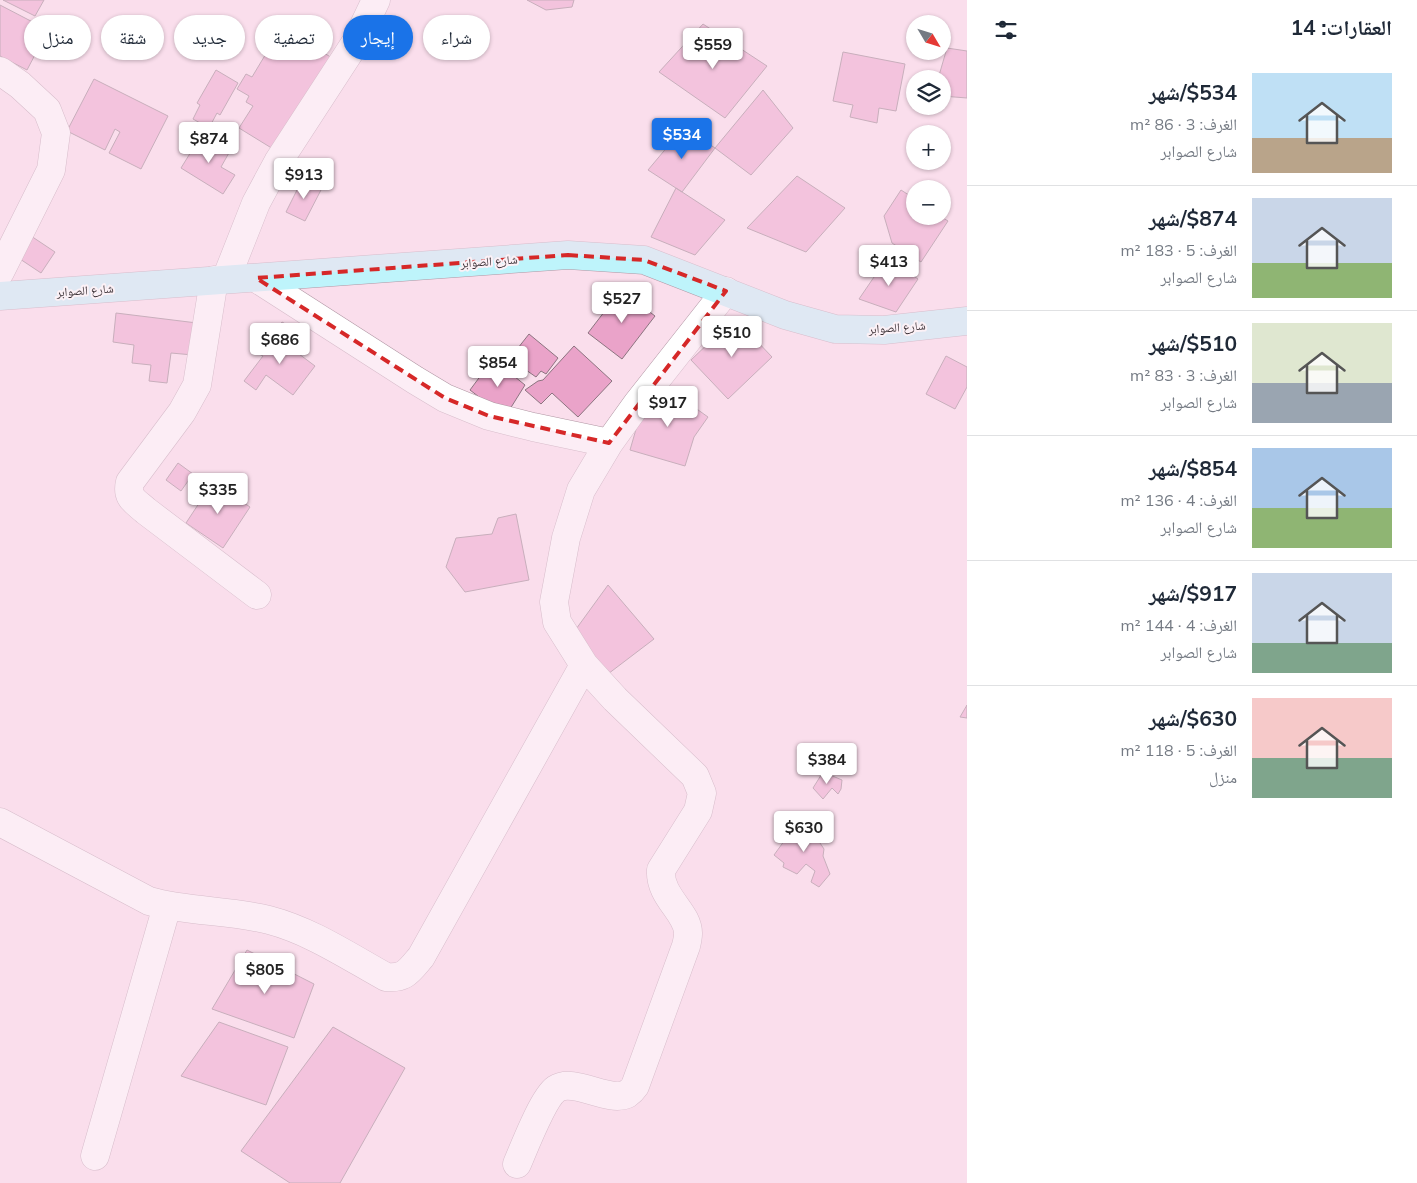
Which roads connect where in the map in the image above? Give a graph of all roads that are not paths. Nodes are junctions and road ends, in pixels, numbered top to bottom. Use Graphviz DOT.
graph roads {
  1 [pos="376,0"];
  2 [pos="0,72"];
  3 [pos="0,272"];
  4 [pos="256,278"];
  5 [pos="220,280"];
  6 [pos="726,291"];
  7 [pos="0,296"];
  8 [pos="967,321"];
  9 [pos="609,443"];
  10 [pos="257,595"];
  11 [pos="584,665"];
  12 [pos="0,822"];
  13 [pos="167,906"];
  14 [pos="95,1156"];
  15 [pos="516,1164"];
  1 -- 5 [label="street"];
  2 -- 3 [label="street"];
  4 -- 5 [label="street, شارع الصوابر"];
  4 -- 6 [label="street, شارع الصوابر"];
  4 -- 9 [label="street"];
  5 -- 7 [label="street, شارع الصوابر"];
  5 -- 10 [label="street"];
  6 -- 8 [label="street, شارع الصوابر"];
  6 -- 9 [label="street"];
  9 -- 11 [label="street"];
  11 -- 13 [label="street"];
  11 -- 15 [label="street"];
  12 -- 13 [label="street"];
  13 -- 14 [label="street"];
}
